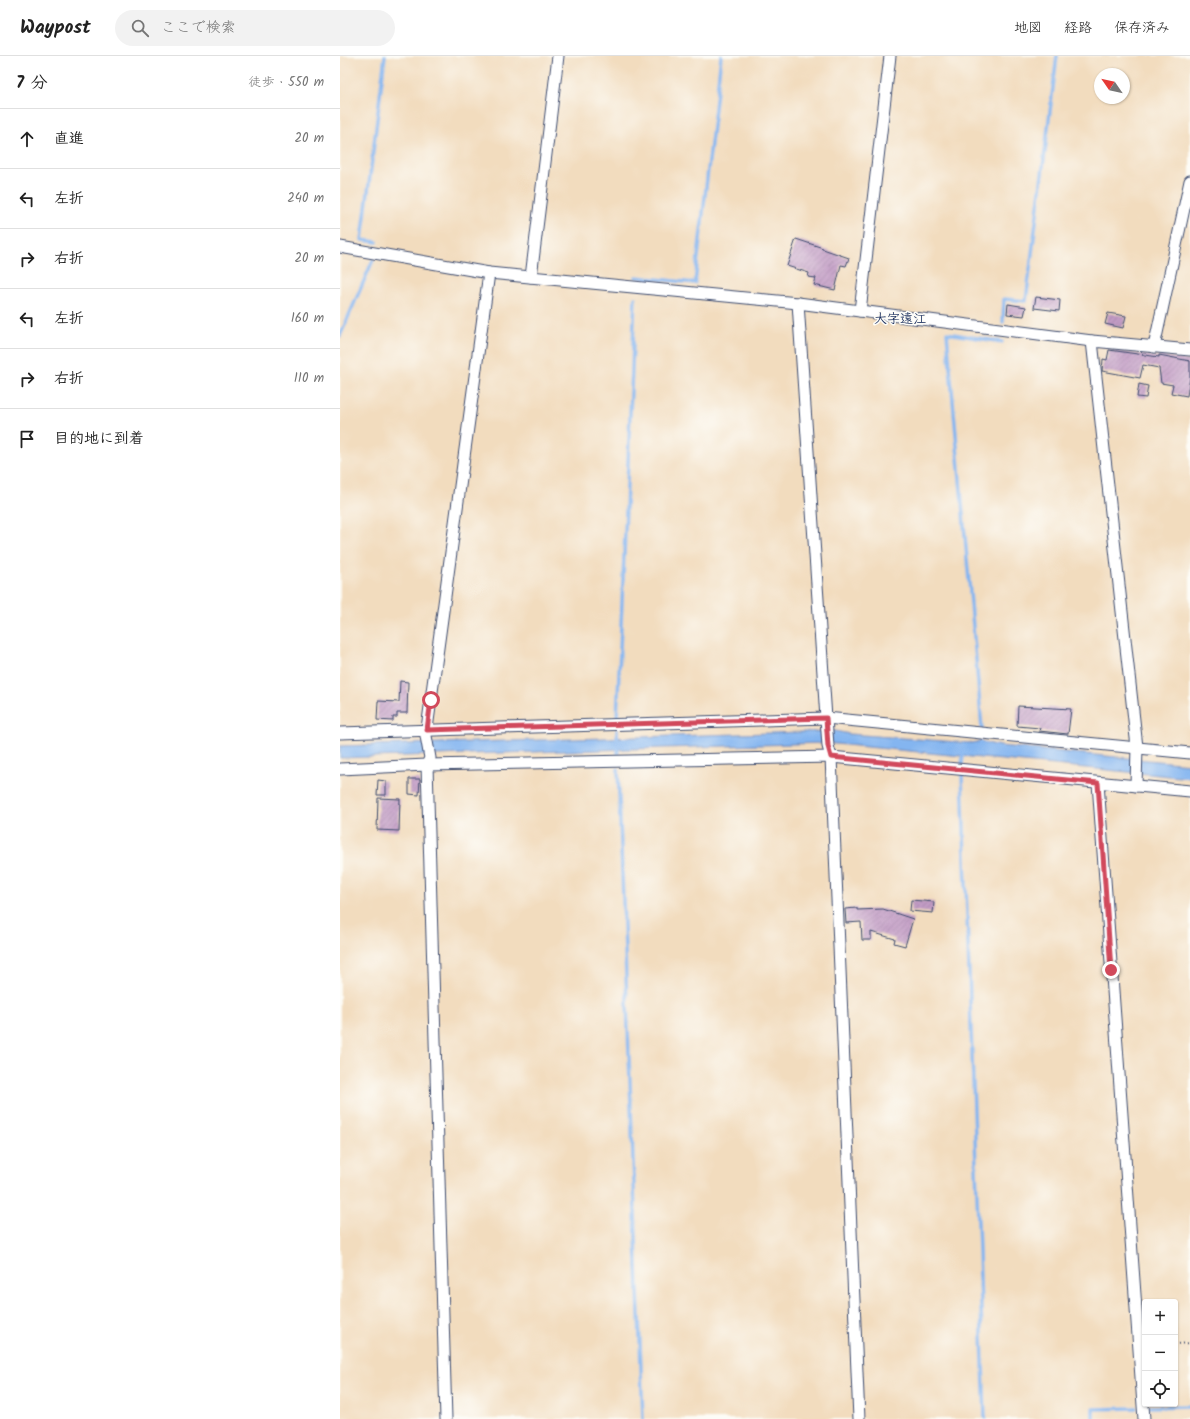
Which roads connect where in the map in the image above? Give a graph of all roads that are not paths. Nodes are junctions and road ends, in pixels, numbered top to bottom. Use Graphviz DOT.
graph roads {
  1 [pos="558,56"];
  2 [pos="890,56"];
  3 [pos="1190,181"];
  4 [pos="340,247"];
  5 [pos="490,273"];
  6 [pos="531,277"];
  7 [pos="798,303"];
  8 [pos="860,311"];
  9 [pos="1092,341"];
  10 [pos="1154,347"];
  11 [pos="1190,350"];
  12 [pos="826,721"];
  13 [pos="340,733"];
  14 [pos="427,733"];
  15 [pos="1137,752"];
  16 [pos="1190,753"];
  17 [pos="831,757"];
  18 [pos="428,762"];
  19 [pos="340,769"];
  20 [pos="1098,783"];
  21 [pos="1136,783"];
  22 [pos="1190,791"];
  23 [pos="446,1419"];
  24 [pos="859,1419"];
  25 [pos="1144,1419"];
  1 -- 6 [label="street"];
  2 -- 8 [label="street"];
  3 -- 10 [label="street"];
  4 -- 5 [label="street"];
  5 -- 6 [label="street"];
  5 -- 14 [label="street"];
  6 -- 7 [label="street"];
  7 -- 8 [label="street"];
  7 -- 12 [label="street"];
  8 -- 9 [label="street"];
  9 -- 10 [label="street"];
  9 -- 15 [label="street"];
  10 -- 11 [label="street"];
  12 -- 14 [label="street"];
  12 -- 15 [label="street"];
  12 -- 17 [label="street"];
  13 -- 14 [label="street"];
  14 -- 18 [label="street"];
  15 -- 16 [label="street"];
  15 -- 21 [label="street"];
  17 -- 18 [label="street"];
  17 -- 20 [label="street"];
  17 -- 24 [label="street"];
  18 -- 19 [label="street"];
  18 -- 23 [label="street"];
  20 -- 21 [label="street"];
  20 -- 25 [label="street"];
  21 -- 22 [label="street"];
}
